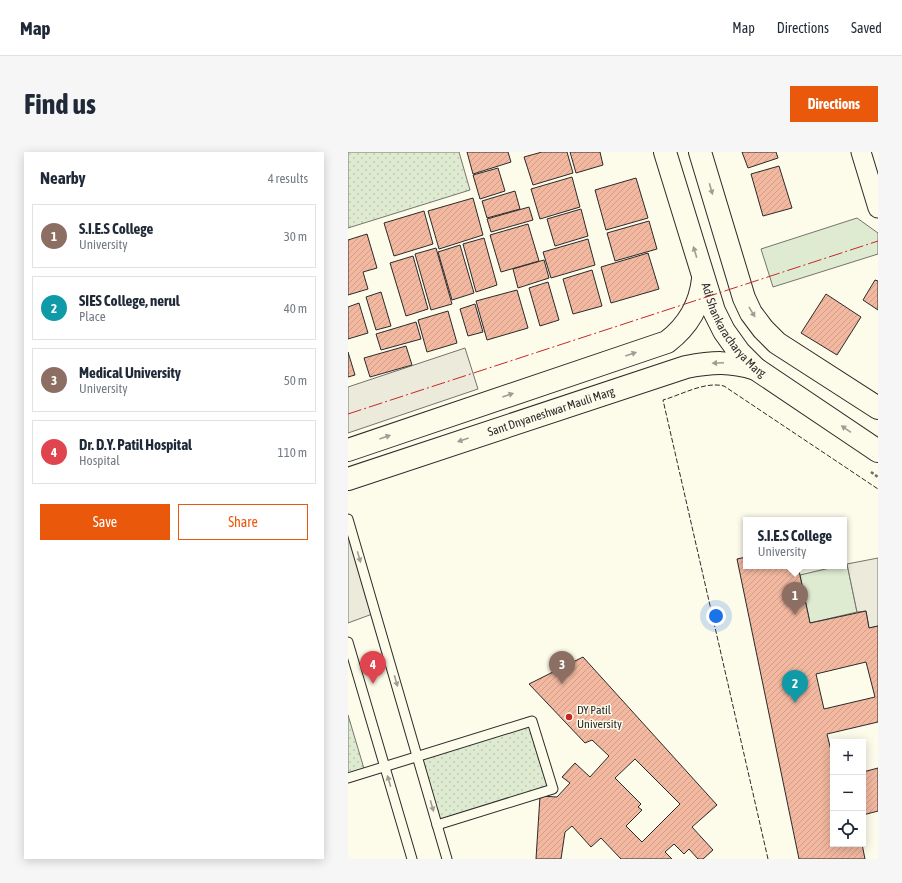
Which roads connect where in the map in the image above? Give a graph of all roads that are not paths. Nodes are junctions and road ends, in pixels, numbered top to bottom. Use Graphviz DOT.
graph roads {
  1 [pos="665,152"];
  2 [pos="700,152"];
  3 [pos="861,152"];
  4 [pos="876,197"];
  5 [pos="703,279"];
  6 [pos="756,369"];
  7 [pos="878,408"];
  8 [pos="348,450"];
  9 [pos="878,451"];
  10 [pos="348,479"];
  11 [pos="348,519"];
  12 [pos="348,642"];
  13 [pos="418,756"];
  14 [pos="384,766"];
  15 [pos="348,778"];
  16 [pos="437,824"];
  17 [pos="412,859"];
  18 [pos="448,859"];
  5 -- 1 [label="street, Adi Shankaracharya Marg, one-way"];
  2 -- 7 [label="street, Adi Shankaracharya Marg, one-way"];
  3 -- 4 [label="street"];
  5 -- 6 [label="street, Adi Shankaracharya Marg"];
  8 -- 5 [label="street, one-way"];
  9 -- 6 [label="street, Adi Shankaracharya Marg, one-way"];
  6 -- 10 [label="street, Sant Dnyaneshwar Mauli Marg, one-way"];
  11 -- 13 [label="lane, one-way"];
  12 -- 14 [label="lane"];
  13 -- 14 [label="lane"];
  13 -- 16 [label="lane, one-way"];
  13 -- 16 [label="lane"];
  14 -- 15 [label="lane"];
  17 -- 14 [label="lane, one-way"];
  16 -- 18 [label="lane"];
}
